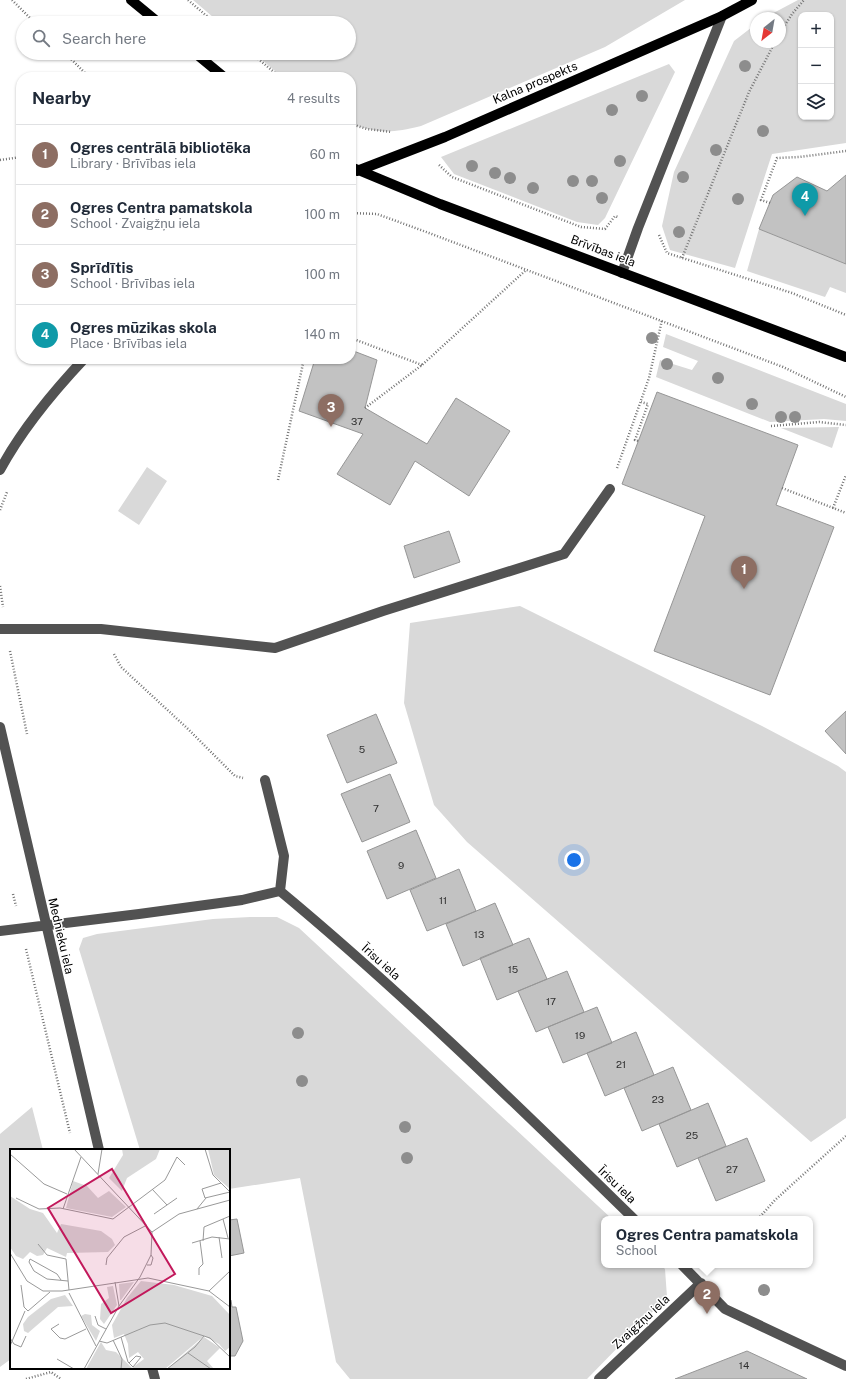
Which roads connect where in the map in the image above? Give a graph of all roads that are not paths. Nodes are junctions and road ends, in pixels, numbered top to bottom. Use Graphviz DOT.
graph roads {
  1 [pos="131,0"];
  2 [pos="752,0"];
  3 [pos="150,16"];
  4 [pos="722,16"];
  5 [pos="203,60"];
  6 [pos="218,72"];
  7 [pos="356,170"];
  8 [pos="356,172"];
  9 [pos="622,273"];
  10 [pos="846,357"];
  11 [pos="80,364"];
  12 [pos="0,470"];
  13 [pos="610,489"];
  14 [pos="0,629"];
  15 [pos="0,727"];
  16 [pos="265,780"];
  17 [pos="280,891"];
  18 [pos="45,926"];
  19 [pos="0,931"];
  20 [pos="99,1149"];
  21 [pos="631,1216"];
  22 [pos="685,1268"];
  23 [pos="701,1283"];
  24 [pos="846,1366"];
  25 [pos="152,1369"];
  26 [pos="155,1379"];
  27 [pos="599,1379"];
  1 -- 3 [label="main road"];
  2 -- 4 [label="main road, Kalna prospekts"];
  4 -- 7 [label="main road, Kalna prospekts"];
  4 -- 9 [label="street"];
  5 -- 6 [label="main road"];
  8 -- 9 [label="main road, Brīvības iela"];
  9 -- 10 [label="main road, Brīvības iela"];
  11 -- 12 [label="street"];
  13 -- 14 [label="street"];
  15 -- 18 [label="street, Mednieku iela"];
  16 -- 17 [label="street"];
  17 -- 18 [label="street"];
  17 -- 21 [label="street, Īrisu iela"];
  18 -- 19 [label="street"];
  18 -- 20 [label="street, Mednieku iela"];
  22 -- 23 [label="street"];
  23 -- 24 [label="street"];
  23 -- 27 [label="street, Zvaigžņu iela"];
  25 -- 26 [label="street"];
}
